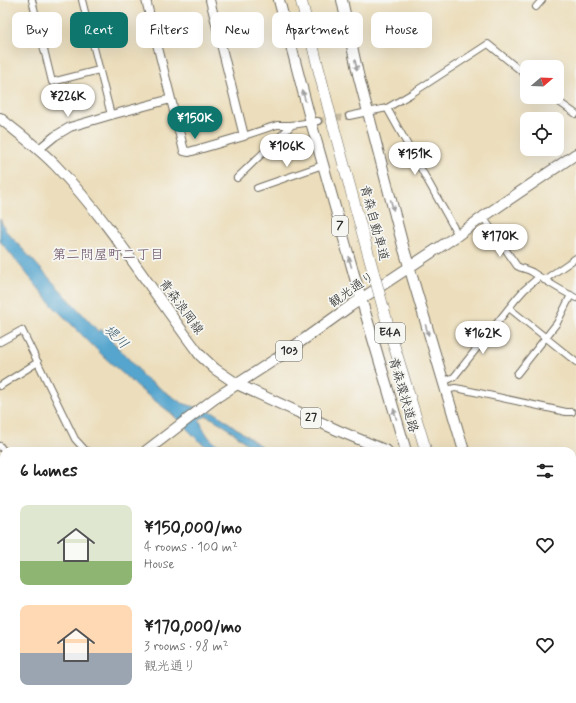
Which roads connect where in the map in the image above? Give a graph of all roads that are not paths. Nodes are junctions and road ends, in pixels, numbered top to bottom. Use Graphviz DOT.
graph roads {
  1 [pos="32,0"];
  2 [pos="82,0"];
  3 [pos="146,0"];
  4 [pos="210,0"];
  5 [pos="279,0"];
  6 [pos="301,0"];
  7 [pos="342,0"];
  8 [pos="542,0"];
  9 [pos="536,6"];
  10 [pos="99,70"];
  11 [pos="520,70"];
  12 [pos="170,99"];
  13 [pos="562,104"];
  14 [pos="387,108"];
  15 [pos="368,112"];
  16 [pos="576,114"];
  17 [pos="112,115"];
  18 [pos="349,116"];
  19 [pos="0,118"];
  20 [pos="314,121"];
  21 [pos="292,125"];
  22 [pos="244,136"];
  23 [pos="39,149"];
  24 [pos="576,154"];
  25 [pos="323,165"];
  26 [pos="237,178"];
  27 [pos="256,188"];
  28 [pos="483,217"];
  29 [pos="458,235"];
  30 [pos="576,258"];
  31 [pos="408,267"];
  32 [pos="541,278"];
  33 [pos="574,296"];
  34 [pos="361,299"];
  35 [pos="509,308"];
  36 [pos="545,338"];
  37 [pos="0,342"];
  38 [pos="38,362"];
  39 [pos="576,362"];
  40 [pos="517,374"];
  41 [pos="237,384"];
  42 [pos="0,386"];
  43 [pos="444,386"];
  44 [pos="572,412"];
  45 [pos="82,447"];
  46 [pos="151,447"];
  47 [pos="377,447"];
  48 [pos="405,447"];
  49 [pos="425,447"];
  50 [pos="463,447"];
  1 -- 10 [label="street"];
  2 -- 10 [label="street"];
  3 -- 12 [label="street"];
  4 -- 22 [label="street"];
  20 -- 5 [label="main road, 青森環状道路 / 7, one-way"];
  6 -- 49 [label="highway, 青森自動車道 / E4A, bridge"];
  7 -- 15 [label="main road, one-way"];
  8 -- 9 [label="street"];
  10 -- 17 [label="street"];
  11 -- 14 [label="street"];
  12 -- 17 [label="street"];
  12 -- 22 [label="street"];
  13 -- 16 [label="street"];
  14 -- 15 [label="street"];
  14 -- 29 [label="street"];
  15 -- 18 [label="street"];
  15 -- 31 [label="main road, one-way"];
  17 -- 23 [label="street"];
  19 -- 23 [label="main road, 青森浪岡線 / 27"];
  20 -- 21 [label="street"];
  20 -- 25 [label="main road, 青森環状道路 / 7"];
  21 -- 22 [label="street"];
  21 -- 26 [label="street"];
  23 -- 41 [label="main road, 青森浪岡線 / 27"];
  24 -- 28 [label="main road, 観光通り / 103"];
  25 -- 27 [label="street"];
  34 -- 25 [label="main road, 青森環状道路 / 7, one-way"];
  28 -- 29 [label="main road, 観光通り / 103"];
  28 -- 32 [label="street"];
  29 -- 31 [label="main road, 観光通り / 103"];
  30 -- 32 [label="street"];
  31 -- 34 [label="main road, 観光通り / 103"];
  31 -- 43 [label="main road, one-way"];
  32 -- 33 [label="street"];
  32 -- 35 [label="street"];
  33 -- 36 [label="street"];
  34 -- 41 [label="main road, 観光通り / 103"];
  48 -- 34 [label="main road, 青森環状道路 / 7, one-way"];
  35 -- 36 [label="street"];
  35 -- 43 [label="street"];
  36 -- 39 [label="street"];
  36 -- 40 [label="street"];
  37 -- 38 [label="street"];
  38 -- 42 [label="street"];
  38 -- 45 [label="street"];
  41 -- 46 [label="main road, 観光通り / 103"];
  41 -- 47 [label="main road, 青森浪岡線 / 27"];
  43 -- 44 [label="street"];
  43 -- 50 [label="main road"];
}
